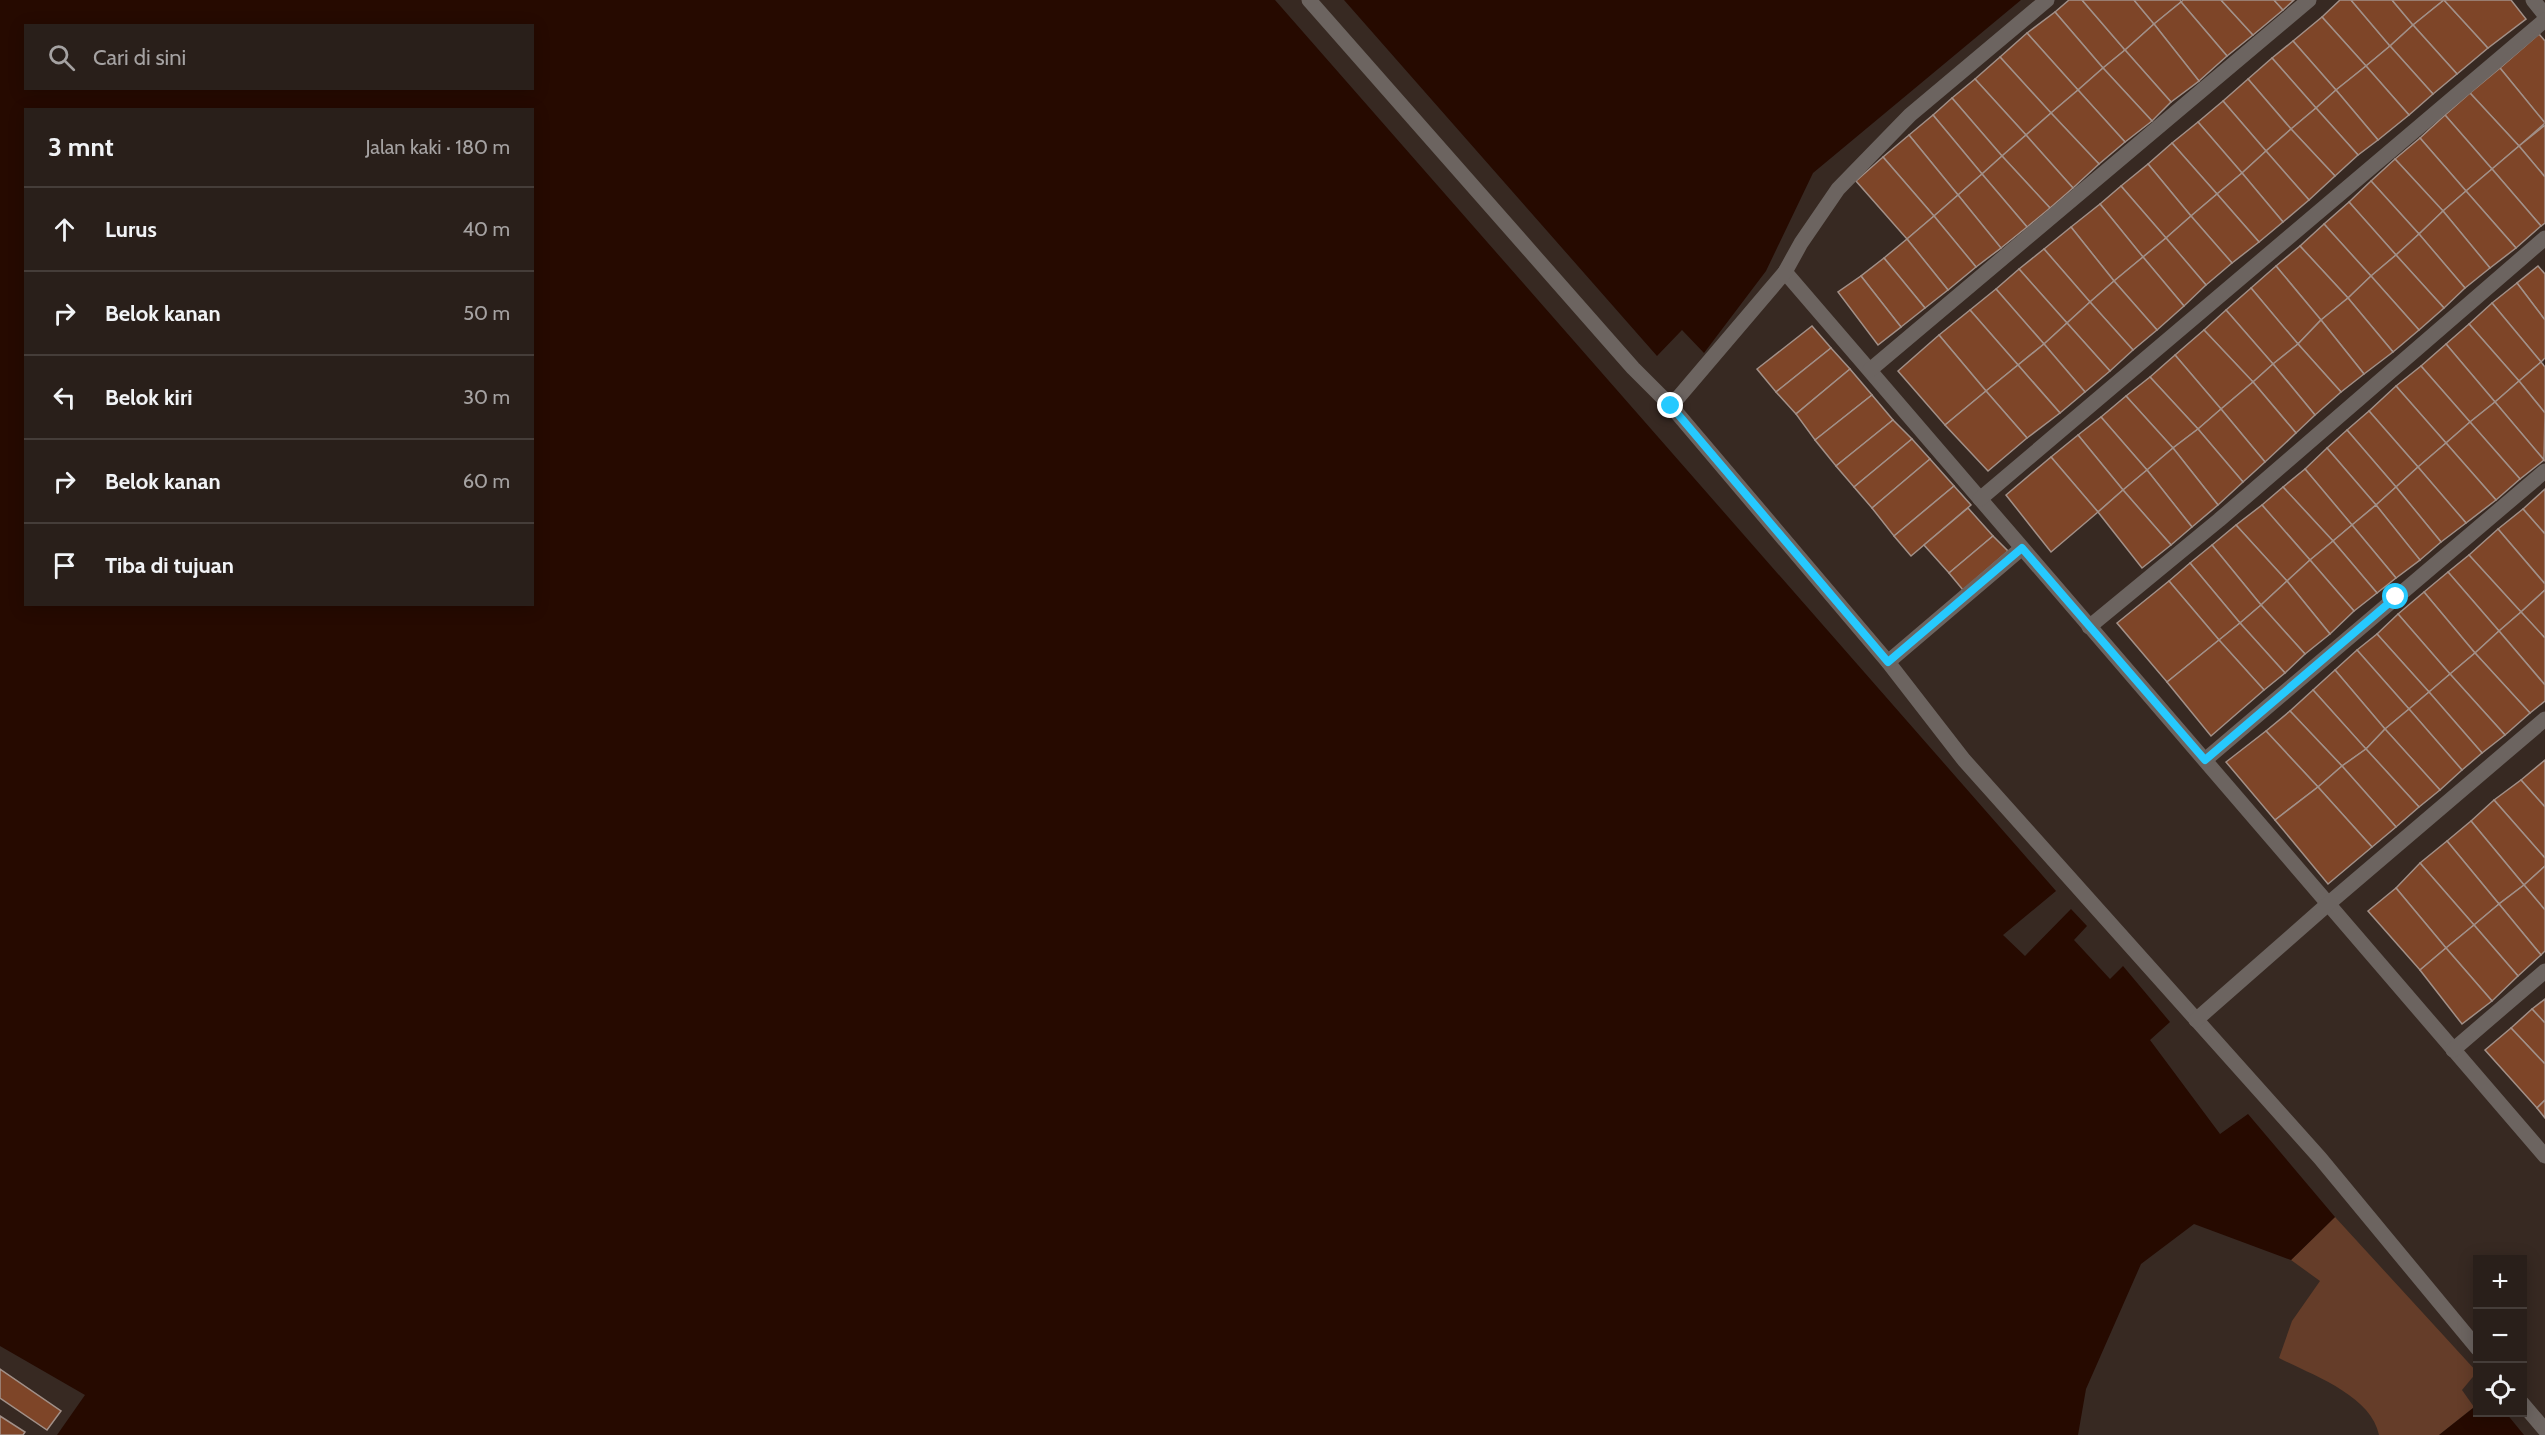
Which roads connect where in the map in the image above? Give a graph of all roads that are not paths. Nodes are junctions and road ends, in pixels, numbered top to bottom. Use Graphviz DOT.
graph roads {
  1 [pos="1309,0"];
  2 [pos="2047,0"];
  3 [pos="2309,0"];
  4 [pos="2533,0"];
  5 [pos="2545,15"];
  6 [pos="2545,20"];
  7 [pos="2545,238"];
  8 [pos="1785,272"];
  9 [pos="1870,370"];
  10 [pos="1671,406"];
  11 [pos="2545,471"];
  12 [pos="1980,499"];
  13 [pos="2022,548"];
  14 [pos="2090,627"];
  15 [pos="1888,662"];
  16 [pos="2545,719"];
  17 [pos="2205,760"];
  18 [pos="2328,904"];
  19 [pos="2545,971"];
  20 [pos="2196,1020"];
  21 [pos="2453,1050"];
  22 [pos="2545,1156"];
  23 [pos="2473,1343"];
  24 [pos="2527,1408"];
  25 [pos="2545,1430"];
  1 -- 10 [label="street"];
  2 -- 8 [label="street"];
  3 -- 9 [label="street"];
  4 -- 5 [label="street"];
  6 -- 12 [label="street"];
  7 -- 14 [label="street"];
  8 -- 9 [label="street"];
  8 -- 10 [label="street"];
  9 -- 12 [label="street"];
  10 -- 15 [label="street"];
  11 -- 17 [label="street"];
  12 -- 13 [label="street"];
  13 -- 14 [label="street"];
  13 -- 15 [label="street"];
  14 -- 17 [label="street"];
  15 -- 20 [label="street"];
  16 -- 18 [label="street"];
  17 -- 18 [label="street"];
  18 -- 20 [label="street"];
  18 -- 21 [label="street"];
  19 -- 21 [label="street"];
  20 -- 23 [label="street"];
  21 -- 22 [label="street"];
  24 -- 25 [label="street"];
}
